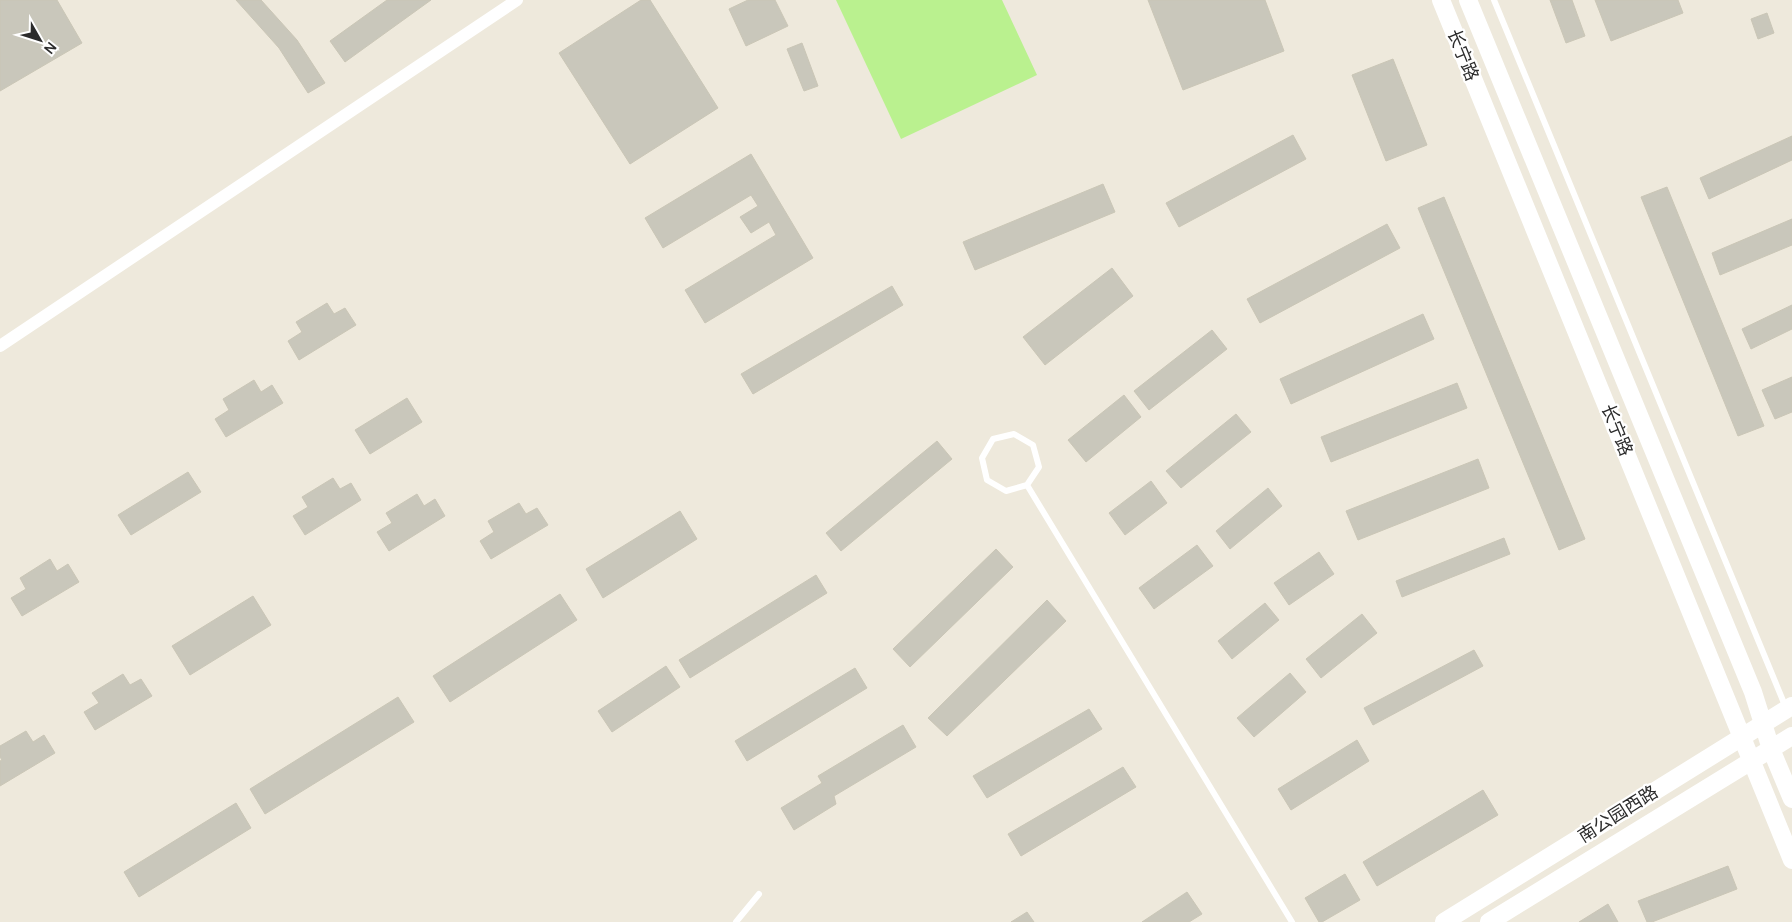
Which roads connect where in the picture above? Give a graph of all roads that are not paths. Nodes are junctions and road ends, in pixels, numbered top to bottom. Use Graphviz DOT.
graph roads {
  1 [pos="518,0"];
  2 [pos="1441,0"];
  3 [pos="1468,0"];
  4 [pos="1494,0"];
  5 [pos="0,346"];
  6 [pos="1027,485"];
  7 [pos="1789,708"];
  8 [pos="1763,723"];
  9 [pos="1742,736"];
  10 [pos="1792,736"];
  11 [pos="1771,749"];
  12 [pos="1752,761"];
  13 [pos="1792,800"];
  14 [pos="1792,860"];
  15 [pos="759,894"];
  16 [pos="736,922"];
  17 [pos="1292,922"];
  18 [pos="1444,922"];
  19 [pos="1489,922"];
  1 -- 5 [label="street"];
  2 -- 9 [label="main road, 长宁路"];
  3 -- 8 [label="main road, 长宁路"];
  4 -- 7 [label="lane"];
  6 -- 6 [label="lane"];
  6 -- 17 [label="lane"];
  7 -- 8 [label="main road, 南公园西路"];
  8 -- 9 [label="main road, 南公园西路"];
  8 -- 11 [label="main road, 长宁路"];
  9 -- 12 [label="main road, 长宁路"];
  9 -- 18 [label="main road, 南公园西路"];
  10 -- 11 [label="main road, 南公园西路"];
  11 -- 12 [label="main road, 南公园西路"];
  11 -- 13 [label="main road, 长宁路"];
  12 -- 14 [label="main road, 长宁路"];
  12 -- 19 [label="main road, 南公园西路"];
  15 -- 16 [label="lane"];
}
